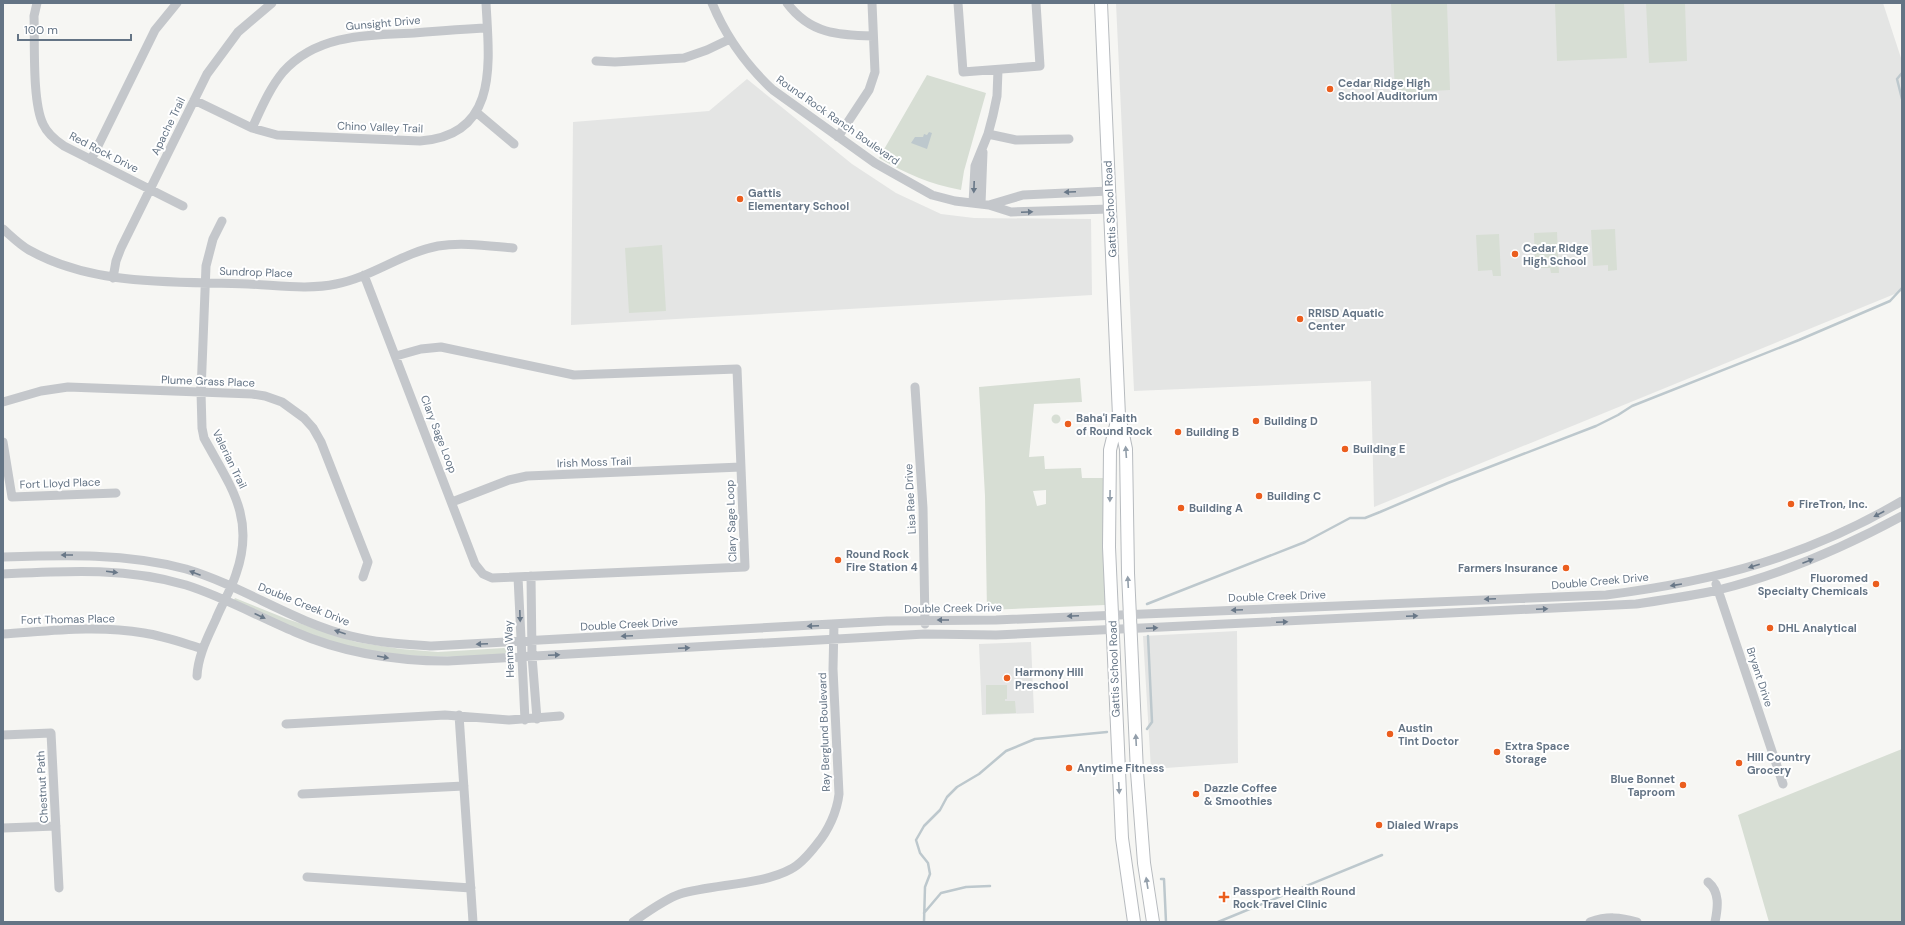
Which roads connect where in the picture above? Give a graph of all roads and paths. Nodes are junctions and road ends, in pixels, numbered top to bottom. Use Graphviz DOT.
graph roads {
  1 [pos="37,3"];
  2 [pos="177,3"];
  3 [pos="272,3"];
  4 [pos="486,3"];
  5 [pos="712,3"];
  6 [pos="787,3"];
  7 [pos="872,3"];
  8 [pos="958,3"];
  9 [pos="1036,3"];
  10 [pos="1101,3"];
  11 [pos="487,28"];
  12 [pos="873,36"];
  13 [pos="730,39"];
  14 [pos="596,61"];
  15 [pos="998,70"];
  16 [pos="194,100"];
  17 [pos="476,112"];
  18 [pos="252,128"];
  19 [pos="988,134"];
  20 [pos="838,137"];
  21 [pos="1069,139"];
  22 [pos="514,144"];
  23 [pos="91,160"];
  24 [pos="150,190"];
  25 [pos="1109,190"];
  26 [pos="981,204"];
  27 [pos="183,206"];
  28 [pos="1110,209"];
  29 [pos="222,222"];
  30 [pos="3,229"];
  31 [pos="514,248"];
  32 [pos="364,275"];
  33 [pos="113,278"];
  34 [pos="205,282"];
  35 [pos="396,356"];
  36 [pos="915,387"];
  37 [pos="201,392"];
  38 [pos="3,402"];
  39 [pos="1119,416"];
  40 [pos="3,442"];
  41 [pos="741,467"];
  42 [pos="116,493"];
  43 [pos="1902,501"];
  44 [pos="452,502"];
  45 [pos="1902,516"];
  46 [pos="3,557"];
  47 [pos="3,574"];
  48 [pos="531,576"];
  49 [pos="518,577"];
  50 [pos="1714,577"];
  51 [pos="363,578"];
  52 [pos="231,586"];
  53 [pos="1718,590"];
  54 [pos="224,600"];
  55 [pos="1130,614"];
  56 [pos="1112,615"];
  57 [pos="925,620"];
  58 [pos="834,624"];
  59 [pos="1113,629"];
  60 [pos="1131,629"];
  61 [pos="3,634"];
  62 [pos="925,634"];
  63 [pos="834,639"];
  64 [pos="521,642"];
  65 [pos="531,642"];
  66 [pos="203,649"];
  67 [pos="532,656"];
  68 [pos="522,657"];
  69 [pos="197,676"];
  70 [pos="524,694"];
  71 [pos="535,694"];
  72 [pos="459,715"];
  73 [pos="560,716"];
  74 [pos="537,719"];
  75 [pos="525,720"];
  76 [pos="286,724"];
  77 [pos="3,735"];
  78 [pos="1783,784"];
  79 [pos="464,786"];
  80 [pos="302,794"];
  81 [pos="56,826"];
  82 [pos="3,828"];
  83 [pos="307,877"];
  84 [pos="1708,882"];
  85 [pos="59,888"];
  86 [pos="471,888"];
  87 [pos="473,922"];
  88 [pos="633,922"];
  89 [pos="1134,922"];
  90 [pos="1153,922"];
  91 [pos="1590,922"];
  92 [pos="1637,922"];
  93 [pos="1715,922"];
  1 -- 23 [label="street, Red Rock Drive"];
  2 -- 23 [label="street"];
  3 -- 16 [label="street, Apache Trail"];
  4 -- 11 [label="street, Chino Valley Trail"];
  5 -- 13 [label="street, Round Rock Ranch Boulevard"];
  6 -- 12 [label="street"];
  7 -- 12 [label="street"];
  8 -- 15 [label="street"];
  9 -- 15 [label="street"];
  10 -- 25 [label="main road, Gattis School Road"];
  11 -- 17 [label="street, Chino Valley Trail"];
  11 -- 18 [label="street, Gunsight Drive"];
  12 -- 20 [label="street"];
  13 -- 14 [label="street"];
  13 -- 20 [label="street, Round Rock Ranch Boulevard"];
  15 -- 19 [label="street"];
  16 -- 18 [label="street, Chino Valley Trail"];
  16 -- 24 [label="street, Apache Trail"];
  17 -- 18 [label="street, Chino Valley Trail"];
  17 -- 22 [label="street"];
  19 -- 21 [label="street"];
  19 -- 26 [label="street"];
  20 -- 26 [label="street, Round Rock Ranch Boulevard"];
  23 -- 24 [label="street, Red Rock Drive"];
  24 -- 27 [label="street, Red Rock Drive"];
  24 -- 33 [label="street, Apache Trail"];
  25 -- 26 [label="street, Round Rock Ranch Boulevard, one-way"];
  25 -- 28 [label="main road, Gattis School Road"];
  26 -- 28 [label="street, Round Rock Ranch Boulevard, one-way"];
  28 -- 39 [label="main road, Gattis School Road"];
  29 -- 34 [label="street, Valerian Trail"];
  30 -- 33 [label="street, Sundrop Place"];
  31 -- 32 [label="street, Sundrop Place"];
  32 -- 34 [label="street, Sundrop Place"];
  32 -- 35 [label="street, Clary Sage Loop"];
  33 -- 34 [label="street, Sundrop Place"];
  34 -- 37 [label="street, Valerian Trail"];
  35 -- 41 [label="street, Clary Sage Loop"];
  35 -- 44 [label="street, Clary Sage Loop"];
  36 -- 57 [label="street, Lisa Rae Drive"];
  37 -- 38 [label="street, Plume Grass Place"];
  37 -- 51 [label="street, Plume Grass Place"];
  37 -- 52 [label="street, Valerian Trail"];
  55 -- 39 [label="main road, Gattis School Road, one-way"];
  39 -- 56 [label="main road, Gattis School Road, one-way"];
  40 -- 42 [label="street, Fort Lloyd Place"];
  41 -- 44 [label="street, Irish Moss Trail"];
  41 -- 48 [label="street, Clary Sage Loop"];
  43 -- 50 [label="street, Double Creek Drive, one-way"];
  44 -- 49 [label="street, Clary Sage Loop"];
  53 -- 45 [label="street, one-way"];
  52 -- 46 [label="street, Double Creek Drive, one-way"];
  47 -- 54 [label="street, one-way"];
  48 -- 49 [label="street, Clary Sage Loop"];
  48 -- 65 [label="street, Henna Way"];
  49 -- 64 [label="street, Henna Way, one-way"];
  50 -- 53 [label="street, Bryant Drive"];
  50 -- 55 [label="street, Double Creek Drive, one-way"];
  52 -- 54 [label="street, Valerian Trail"];
  64 -- 52 [label="street, Double Creek Drive, one-way"];
  60 -- 53 [label="street, one-way"];
  53 -- 78 [label="street, Bryant Drive"];
  54 -- 66 [label="street, Valerian Trail"];
  54 -- 68 [label="street, one-way"];
  55 -- 56 [label="street, Double Creek Drive"];
  55 -- 60 [label="main road, Gattis School Road"];
  56 -- 57 [label="street, Double Creek Drive, one-way"];
  56 -- 59 [label="main road, Gattis School Road"];
  57 -- 58 [label="street, Double Creek Drive"];
  57 -- 62 [label="street, Lisa Rae Drive"];
  58 -- 63 [label="street, Ray Berglund Boulevard"];
  58 -- 65 [label="street, Double Creek Drive, one-way"];
  59 -- 60 [label="street"];
  59 -- 62 [label="street"];
  59 -- 89 [label="main road, Gattis School Road, one-way"];
  90 -- 60 [label="main road, Gattis School Road, one-way"];
  61 -- 66 [label="street, Fort Thomas Place"];
  62 -- 63 [label="street"];
  67 -- 63 [label="street, one-way"];
  63 -- 88 [label="street, Ray Berglund Boulevard"];
  64 -- 65 [label="street, Double Creek Drive"];
  64 -- 68 [label="street, Henna Way"];
  65 -- 67 [label="street, Henna Way"];
  66 -- 69 [label="street, Valerian Trail"];
  67 -- 68 [label="street"];
  67 -- 71 [label="street, Henna Way"];
  68 -- 70 [label="street, Henna Way"];
  70 -- 71 [label="street"];
  70 -- 75 [label="street, Henna Way"];
  71 -- 74 [label="street, Henna Way"];
  72 -- 75 [label="street"];
  72 -- 76 [label="street"];
  72 -- 79 [label="street"];
  73 -- 74 [label="street"];
  74 -- 75 [label="street"];
  77 -- 81 [label="street, Chestnut Path"];
  79 -- 80 [label="street"];
  79 -- 86 [label="street"];
  81 -- 82 [label="street"];
  81 -- 85 [label="street, Chestnut Path"];
  83 -- 86 [label="street"];
  84 -- 93 [label="street"];
  86 -- 87 [label="street"];
  91 -- 92 [label="street"];
}
